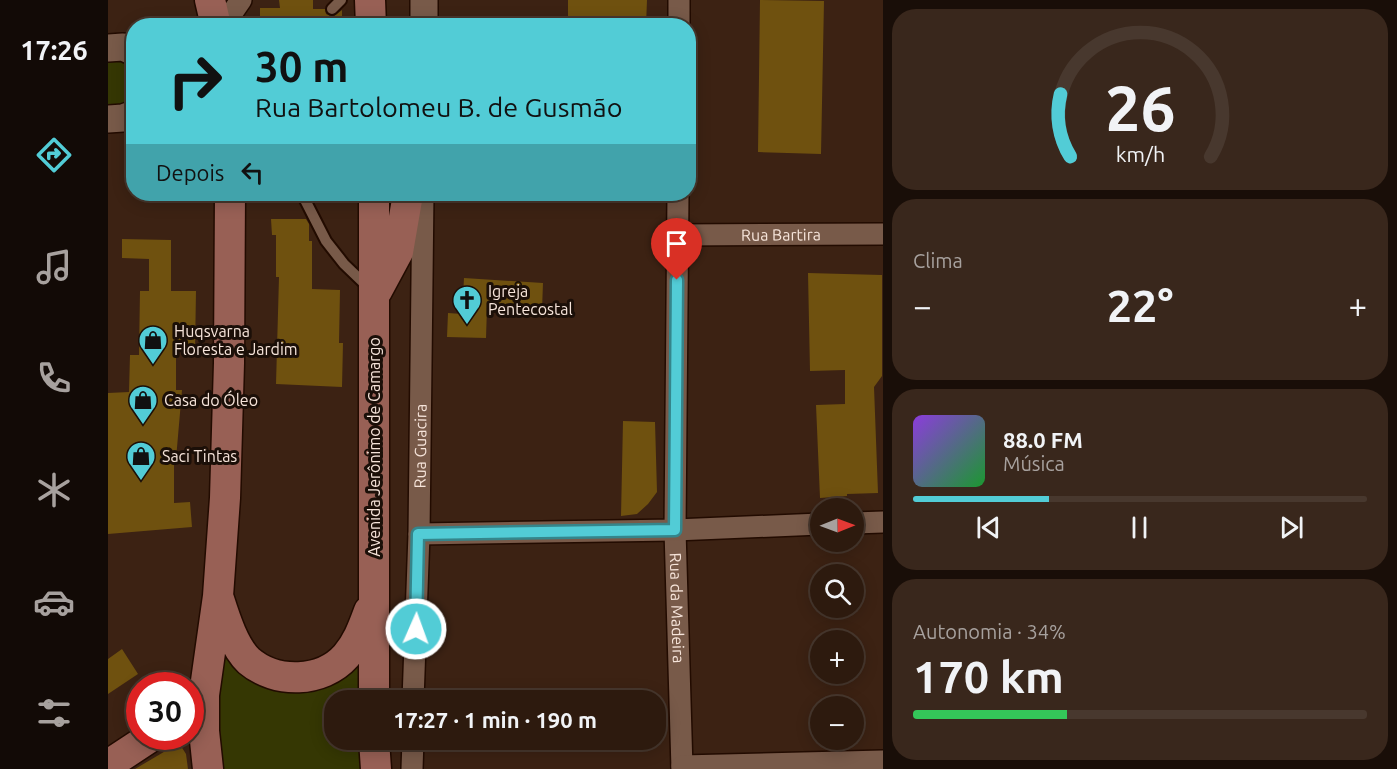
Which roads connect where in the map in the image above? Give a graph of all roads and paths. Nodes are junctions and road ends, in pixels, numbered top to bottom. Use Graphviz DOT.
graph roads {
  1 [pos="241,0"];
  2 [pos="341,0"];
  3 [pos="370,0"];
  4 [pos="424,0"];
  5 [pos="680,0"];
  6 [pos="332,9"];
  7 [pos="219,18"];
  8 [pos="371,18"];
  9 [pos="424,18"];
  10 [pos="679,18"];
  11 [pos="108,48"];
  12 [pos="126,49"];
  13 [pos="233,201"];
  14 [pos="306,201"];
  15 [pos="374,201"];
  16 [pos="407,201"];
  17 [pos="423,201"];
  18 [pos="678,201"];
  19 [pos="882,234"];
  20 [pos="677,235"];
  21 [pos="375,294"];
  22 [pos="882,522"];
  23 [pos="864,523"];
  24 [pos="810,524"];
  25 [pos="675,530"];
  26 [pos="418,534"];
  27 [pos="218,596"];
  28 [pos="373,600"];
  29 [pos="209,661"];
  30 [pos="200,672"];
  31 [pos="374,690"];
  32 [pos="413,690"];
  33 [pos="126,729"];
  34 [pos="108,740"];
  35 [pos="131,750"];
  36 [pos="375,750"];
  37 [pos="413,750"];
  38 [pos="882,761"];
  39 [pos="207,764"];
  40 [pos="108,765"];
  41 [pos="682,768"];
  42 [pos="376,769"];
  43 [pos="412,769"];
  1 -- 7 [label="street"];
  2 -- 6 [label="lane"];
  3 -- 8 [label="main road"];
  4 -- 9 [label="street"];
  5 -- 10 [label="street"];
  11 -- 12 [label="street"];
  13 -- 27 [label="main road"];
  14 -- 21 [label="lane"];
  15 -- 21 [label="main road, Avenida Jerônimo de Camargo"];
  16 -- 21 [label="main road"];
  17 -- 26 [label="street, Rua Guacira"];
  18 -- 20 [label="street, Rua da Madeira"];
  19 -- 20 [label="street, Rua Bartira"];
  20 -- 25 [label="street, Rua da Madeira"];
  21 -- 28 [label="main road, Avenida Jerônimo de Camargo"];
  22 -- 23 [label="street"];
  24 -- 25 [label="street"];
  25 -- 26 [label="street"];
  25 -- 41 [label="street, Rua da Madeira"];
  26 -- 32 [label="street, Rua Guacira"];
  27 -- 28 [label="main road"];
  27 -- 29 [label="main road"];
  28 -- 31 [label="main road, Avenida Jerônimo de Camargo"];
  29 -- 30 [label="main road"];
  29 -- 39 [label="main road"];
  33 -- 34 [label="main road"];
  35 -- 40 [label="main road"];
  36 -- 42 [label="main road"];
  37 -- 43 [label="street"];
  38 -- 41 [label="street"];
}
